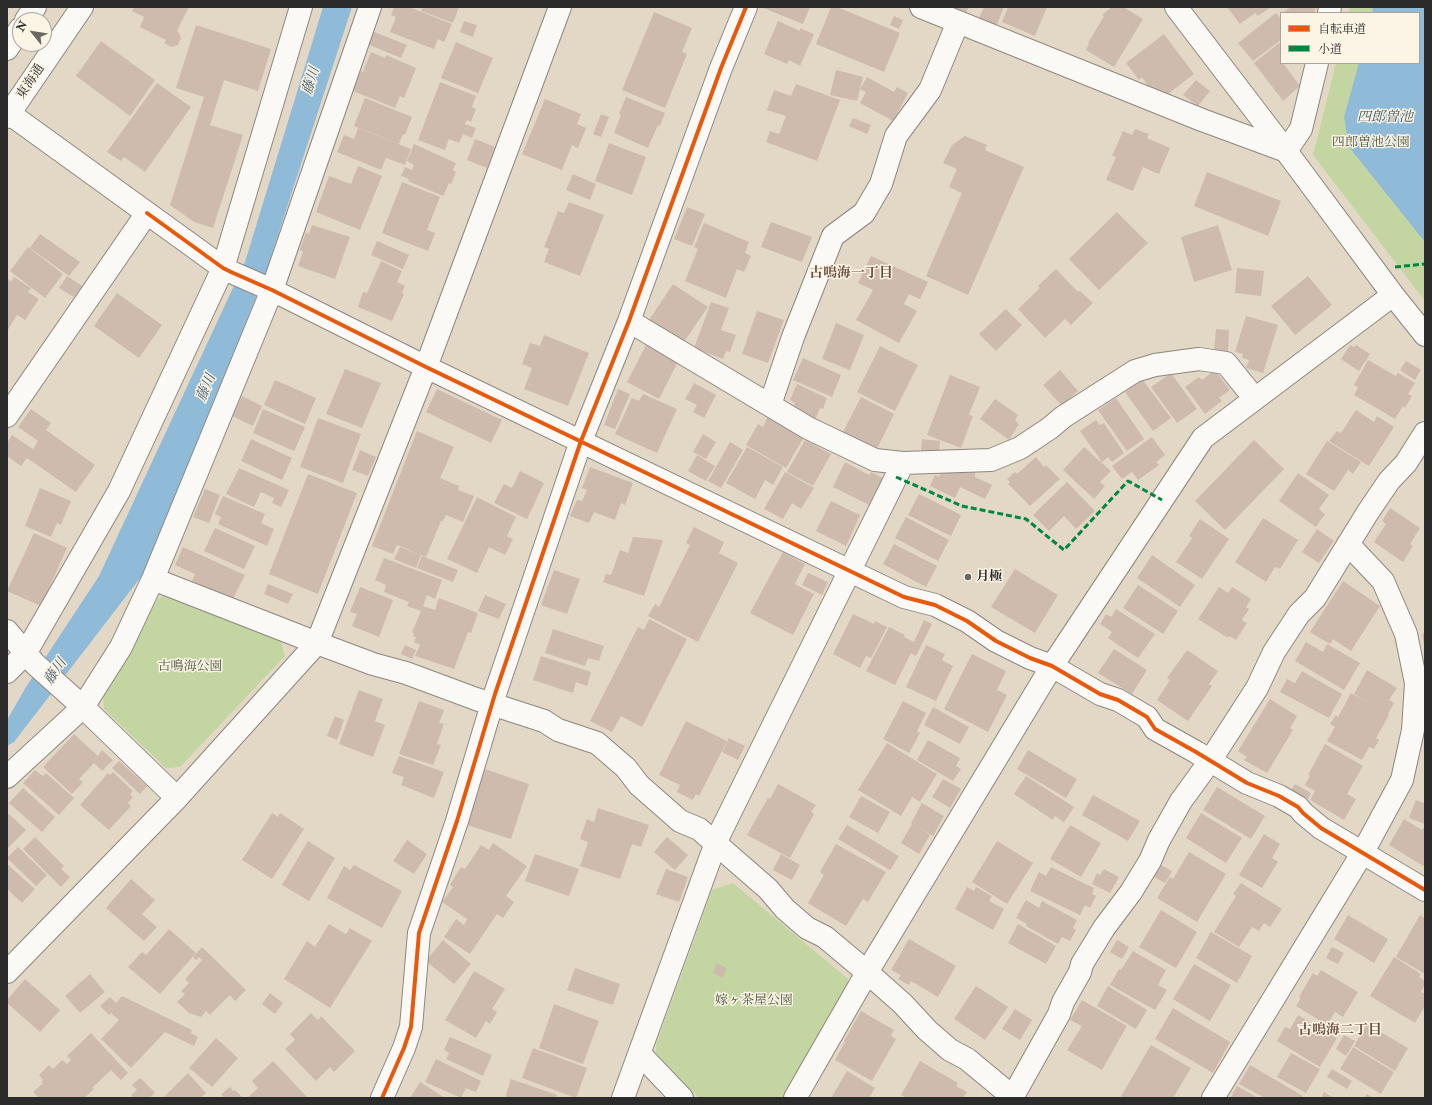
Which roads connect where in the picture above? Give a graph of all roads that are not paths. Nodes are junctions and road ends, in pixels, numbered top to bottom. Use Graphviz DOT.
graph roads {
  1 [pos="82,7"];
  2 [pos="301,7"];
  3 [pos="370,7"];
  4 [pos="560,7"];
  5 [pos="746,7"];
  6 [pos="921,7"];
  7 [pos="1176,7"];
  8 [pos="958,22"];
  9 [pos="1317,64"];
  10 [pos="8,116"];
  11 [pos="1286,151"];
  12 [pos="146,213"];
  13 [pos="227,270"];
  14 [pos="268,289"];
  15 [pos="1393,295"];
  16 [pos="628,322"];
  17 [pos="1425,334"];
  18 [pos="426,367"];
  19 [pos="1255,399"];
  20 [pos="770,405"];
  21 [pos="7,416"];
  22 [pos="1425,434"];
  23 [pos="581,441"];
  24 [pos="903,463"];
  25 [pos="1348,544"];
  26 [pos="850,571"];
  27 [pos="153,579"];
  28 [pos="7,631"];
  29 [pos="317,643"];
  30 [pos="30,659"];
  31 [pos="1052,666"];
  32 [pos="7,672"];
  33 [pos="78,703"];
  34 [pos="492,704"];
  35 [pos="1210,761"];
  36 [pos="7,777"];
  37 [pos="177,798"];
  38 [pos="716,844"];
  39 [pos="1362,852"];
  40 [pos="1425,890"];
  41 [pos="7,972"];
  42 [pos="868,974"];
  43 [pos="640,1054"];
  44 [pos="382,1098"];
  45 [pos="623,1098"];
  46 [pos="682,1098"];
  47 [pos="795,1098"];
  48 [pos="1013,1098"];
  49 [pos="1213,1098"];
  1 -- 10 [label="street, 東海通"];
  2 -- 13 [label="street"];
  3 -- 14 [label="street"];
  4 -- 18 [label="street"];
  5 -- 16 [label="street"];
  6 -- 8 [label="street"];
  7 -- 11 [label="street"];
  8 -- 11 [label="street"];
  8 -- 20 [label="street"];
  9 -- 11 [label="street"];
  10 -- 12 [label="street"];
  11 -- 15 [label="street"];
  12 -- 13 [label="street"];
  12 -- 21 [label="street"];
  13 -- 14 [label="street"];
  13 -- 30 [label="street"];
  14 -- 18 [label="street"];
  14 -- 27 [label="street"];
  15 -- 17 [label="street"];
  15 -- 19 [label="street"];
  16 -- 20 [label="street"];
  16 -- 23 [label="street"];
  18 -- 23 [label="street"];
  18 -- 29 [label="street"];
  19 -- 24 [label="street"];
  19 -- 31 [label="street"];
  20 -- 24 [label="street"];
  22 -- 25 [label="street"];
  23 -- 26 [label="street"];
  23 -- 34 [label="street"];
  24 -- 26 [label="street"];
  25 -- 35 [label="street"];
  25 -- 39 [label="street"];
  26 -- 31 [label="street"];
  26 -- 38 [label="street"];
  27 -- 29 [label="street"];
  27 -- 33 [label="street"];
  28 -- 30 [label="street"];
  29 -- 34 [label="street"];
  29 -- 37 [label="street"];
  30 -- 32 [label="street"];
  30 -- 33 [label="street"];
  31 -- 35 [label="street"];
  31 -- 42 [label="street"];
  33 -- 36 [label="street"];
  33 -- 37 [label="street"];
  34 -- 38 [label="street"];
  34 -- 44 [label="street"];
  35 -- 39 [label="street"];
  35 -- 48 [label="street"];
  37 -- 41 [label="street"];
  38 -- 42 [label="street"];
  38 -- 43 [label="street"];
  39 -- 40 [label="street"];
  39 -- 49 [label="street"];
  42 -- 47 [label="street"];
  42 -- 48 [label="street"];
  43 -- 45 [label="street"];
  43 -- 46 [label="street"];
}
